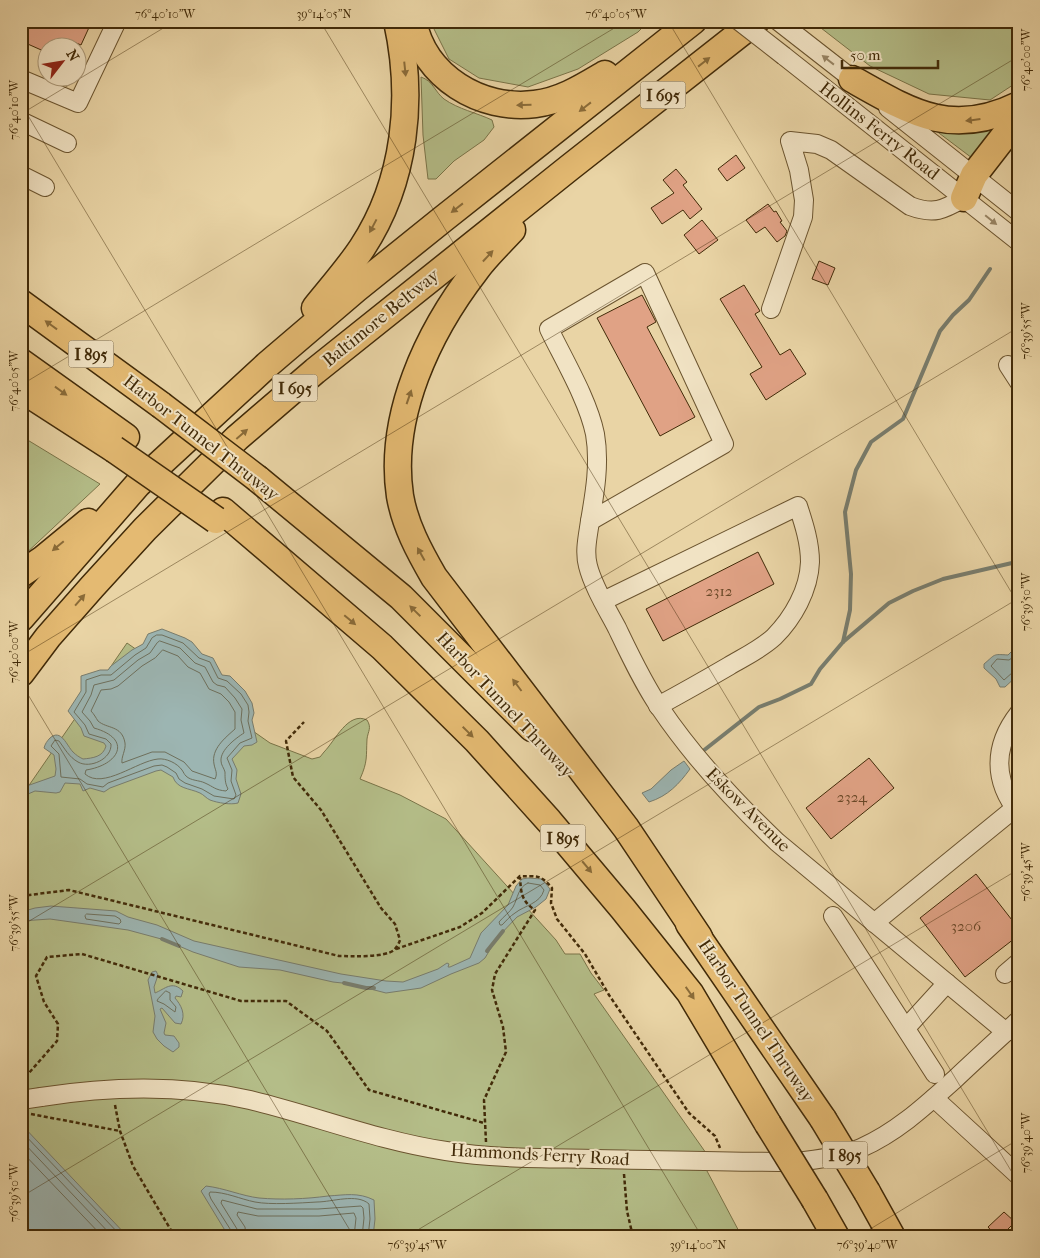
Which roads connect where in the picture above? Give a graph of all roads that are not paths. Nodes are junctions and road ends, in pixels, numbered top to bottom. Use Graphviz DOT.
graph roads {
  1 [pos="117,21"];
  2 [pos="397,21"];
  3 [pos="414,21"];
  4 [pos="739,21"];
  5 [pos="756,21"];
  6 [pos="778,21"];
  7 [pos="692,22"];
  8 [pos="21,79"];
  9 [pos="852,80"];
  10 [pos="1019,104"];
  11 [pos="1019,116"];
  12 [pos="21,121"];
  13 [pos="67,143"];
  14 [pos="1019,144"];
  15 [pos="569,168"];
  16 [pos="21,175"];
  17 [pos="975,186"];
  18 [pos="45,187"];
  19 [pos="1019,212"];
  20 [pos="1019,242"];
  21 [pos="21,303"];
  22 [pos="771,309"];
  23 [pos="21,362"];
  24 [pos="266,365"];
  25 [pos="1008,365"];
  26 [pos="1019,382"];
  27 [pos="21,389"];
  28 [pos="120,443"];
  29 [pos="138,484"];
  30 [pos="590,521"];
  31 [pos="21,574"];
  32 [pos="603,601"];
  33 [pos="21,618"];
  34 [pos="21,674"];
  35 [pos="658,706"];
  36 [pos="1019,714"];
  37 [pos="1017,810"];
  38 [pos="833,916"];
  39 [pos="874,923"];
  40 [pos="699,937"];
  41 [pos="1019,962"];
  42 [pos="1005,974"];
  43 [pos="947,983"];
  44 [pos="1012,1026"];
  45 [pos="906,1028"];
  46 [pos="935,1074"];
  47 [pos="934,1098"];
  48 [pos="23,1107"];
  49 [pos="1019,1176"];
  50 [pos="836,1237"];
  51 [pos="892,1237"];
  1 -- 8 [label="street"];
  2 -- 24 [label="highway, one-way"];
  7 -- 3 [label="highway, one-way"];
  4 -- 17 [label="street, Hollins Ferry Road, bridge"];
  15 -- 5 [label="highway, Baltimore Beltway / I 695, one-way"];
  9 -- 6 [label="street, Hollins Ferry Road, one-way"];
  7 -- 24 [label="highway, Baltimore Beltway / I 695, one-way"];
  10 -- 9 [label="highway, one-way"];
  9 -- 17 [label="street, Hollins Ferry Road"];
  11 -- 17 [label="highway"];
  12 -- 13 [label="street"];
  14 -- 17 [label="highway"];
  34 -- 15 [label="highway, Baltimore Beltway / I 695, one-way"];
  40 -- 15 [label="highway, one-way"];
  16 -- 18 [label="street"];
  17 -- 19 [label="street, Hollins Ferry Road"];
  17 -- 20 [label="street, Hollins Ferry Road, one-way"];
  17 -- 22 [label="street"];
  40 -- 21 [label="highway, Harbor Tunnel Thruway / I 895, one-way, bridge"];
  23 -- 28 [label="highway, I 895, one-way"];
  24 -- 29 [label="highway, Baltimore Beltway / I 695"];
  25 -- 26 [label="street"];
  27 -- 28 [label="highway"];
  28 -- 50 [label="highway, I 895, one-way, bridge"];
  29 -- 31 [label="highway, one-way"];
  29 -- 33 [label="highway, Baltimore Beltway / I 695"];
  30 -- 30 [label="street, Eskow Avenue"];
  30 -- 32 [label="street, Eskow Avenue"];
  32 -- 35 [label="street, Eskow Avenue"];
  32 -- 35 [label="street"];
  35 -- 39 [label="street, Eskow Avenue"];
  36 -- 37 [label="street"];
  37 -- 39 [label="street"];
  38 -- 45 [label="street"];
  39 -- 43 [label="street, Eskow Avenue"];
  40 -- 51 [label="highway, Harbor Tunnel Thruway / I 895, bridge"];
  41 -- 42 [label="street"];
  43 -- 44 [label="street, Eskow Avenue"];
  43 -- 45 [label="street"];
  44 -- 47 [label="street, Hammonds Ferry Road"];
  45 -- 46 [label="street"];
  47 -- 48 [label="street, Hammonds Ferry Road, bridge"];
  47 -- 49 [label="street"];
}
